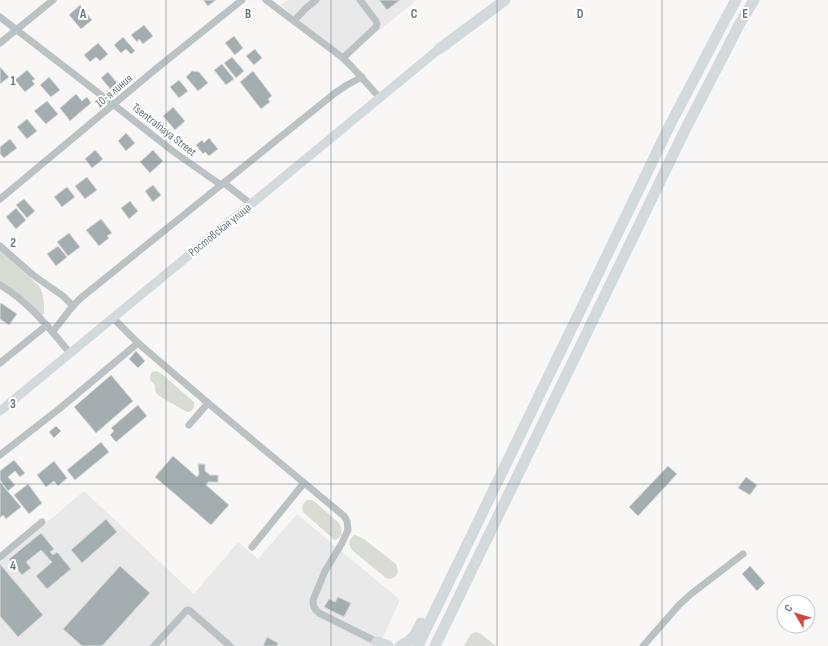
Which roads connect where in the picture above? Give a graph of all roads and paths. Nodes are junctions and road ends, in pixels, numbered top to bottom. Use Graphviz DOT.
graph roads {
  1 [pos="53,0"];
  2 [pos="242,0"];
  3 [pos="266,0"];
  4 [pos="316,0"];
  5 [pos="360,0"];
  6 [pos="498,0"];
  7 [pos="505,0"];
  8 [pos="736,0"];
  9 [pos="754,0"];
  10 [pos="276,2"];
  11 [pos="0,18"];
  12 [pos="294,21"];
  13 [pos="16,30"];
  14 [pos="0,43"];
  15 [pos="439,49"];
  16 [pos="343,58"];
  17 [pos="362,77"];
  18 [pos="380,98"];
  19 [pos="114,104"];
  20 [pos="223,184"];
  21 [pos="0,199"];
  22 [pos="251,204"];
  23 [pos="0,246"];
  24 [pos="0,285"];
  25 [pos="73,306"];
  26 [pos="113,318"];
  27 [pos="47,325"];
  28 [pos="52,332"];
  29 [pos="138,343"];
  30 [pos="70,353"];
  31 [pos="0,363"];
  32 [pos="208,403"];
  33 [pos="0,410"];
  34 [pos="189,425"];
  35 [pos="533,443"];
  36 [pos="0,455"];
  37 [pos="508,460"];
  38 [pos="304,483"];
  39 [pos="42,522"];
  40 [pos="252,547"];
  41 [pos="743,554"];
  42 [pos="0,557"];
  43 [pos="380,644"];
  44 [pos="154,646"];
  45 [pos="230,646"];
  46 [pos="388,646"];
  47 [pos="400,646"];
  48 [pos="418,646"];
  49 [pos="435,646"];
  50 [pos="441,646"];
  51 [pos="643,646"];
  1 -- 13 [label="street"];
  2 -- 19 [label="street, 10-я линия"];
  3 -- 10 [label="street"];
  4 -- 12 [label="street"];
  5 -- 16 [label="street"];
  6 -- 15 [label="highway"];
  7 -- 15 [label="highway"];
  8 -- 37 [label="highway"];
  9 -- 35 [label="highway"];
  10 -- 12 [label="street"];
  11 -- 13 [label="street, Tsentralnaya Street"];
  12 -- 16 [label="street"];
  13 -- 14 [label="street"];
  13 -- 19 [label="street, Tsentralnaya Street"];
  15 -- 18 [label="main road, Ростовская улица"];
  16 -- 17 [label="street"];
  17 -- 18 [label="street"];
  17 -- 20 [label="street"];
  18 -- 22 [label="main road, Ростовская улица"];
  19 -- 20 [label="street, Tsentralnaya Street"];
  19 -- 21 [label="street, 10-я линия"];
  20 -- 22 [label="street, Tsentralnaya Street"];
  20 -- 25 [label="street"];
  22 -- 26 [label="main road, Ростовская улица"];
  23 -- 25 [label="street"];
  24 -- 27 [label="street"];
  25 -- 28 [label="street"];
  26 -- 29 [label="street"];
  26 -- 30 [label="main road, Ростовская улица"];
  27 -- 28 [label="street"];
  27 -- 31 [label="street"];
  28 -- 30 [label="street"];
  29 -- 32 [label="street"];
  29 -- 36 [label="street"];
  30 -- 33 [label="main road, Ростовская улица"];
  32 -- 34 [label="street"];
  32 -- 38 [label="street"];
  35 -- 49 [label="highway"];
  35 -- 50 [label="highway"];
  37 -- 47 [label="highway"];
  37 -- 48 [label="highway"];
  38 -- 40 [label="street"];
  38 -- 43 [label="street"];
  39 -- 42 [label="street"];
  41 -- 51 [label="street"];
  43 -- 46 [label="highway"];
  44 -- 45 [label="street"];
}
